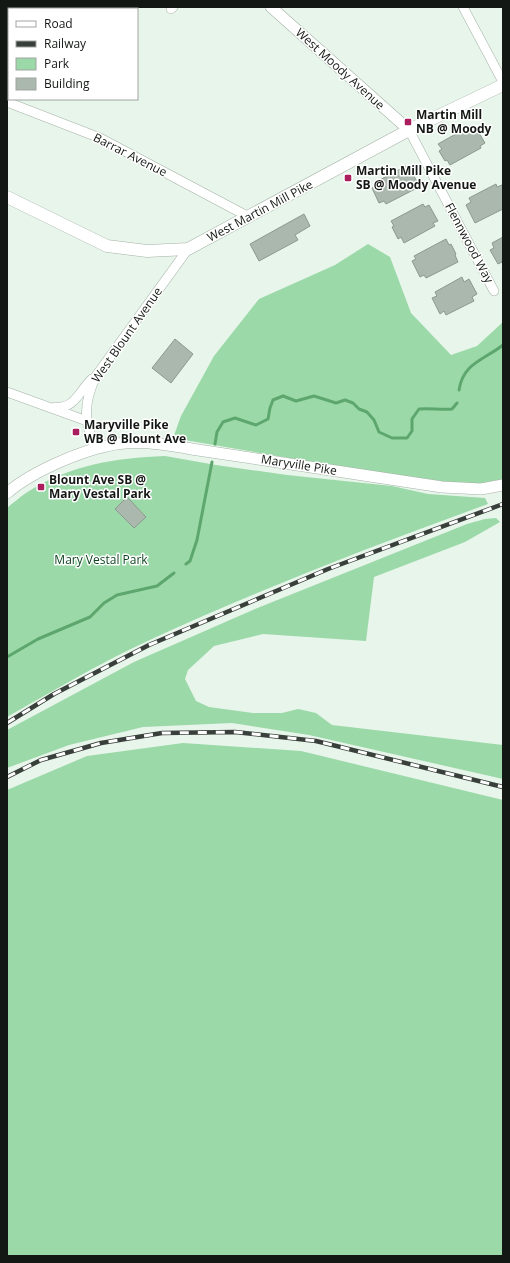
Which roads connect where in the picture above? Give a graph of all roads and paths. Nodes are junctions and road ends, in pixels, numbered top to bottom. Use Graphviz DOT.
graph roads {
  1 [pos="271,7"];
  2 [pos="463,7"];
  3 [pos="503,83"];
  4 [pos="7,102"];
  5 [pos="409,130"];
  6 [pos="7,197"];
  7 [pos="249,217"];
  8 [pos="188,249"];
  9 [pos="494,291"];
  10 [pos="96,376"];
  11 [pos="7,392"];
  12 [pos="49,406"];
  13 [pos="87,421"];
  14 [pos="95,450"];
  15 [pos="503,485"];
  16 [pos="7,493"];
  1 -- 5 [label="street, West Moody Avenue"];
  2 -- 3 [label="street"];
  3 -- 5 [label="main road, West Martin Mill Pike"];
  4 -- 7 [label="street, Barrar Avenue"];
  5 -- 7 [label="main road, West Martin Mill Pike"];
  5 -- 9 [label="street, Flennwood Way"];
  6 -- 8 [label="main road, West Martin Mill Pike"];
  7 -- 8 [label="main road, West Martin Mill Pike"];
  8 -- 10 [label="street, West Blount Avenue"];
  10 -- 12 [label="street"];
  10 -- 13 [label="street, West Blount Avenue"];
  11 -- 12 [label="street"];
  12 -- 13 [label="street"];
  13 -- 14 [label="street, West Blount Avenue"];
  14 -- 15 [label="street, Maryville Pike"];
  14 -- 16 [label="street"];
}
